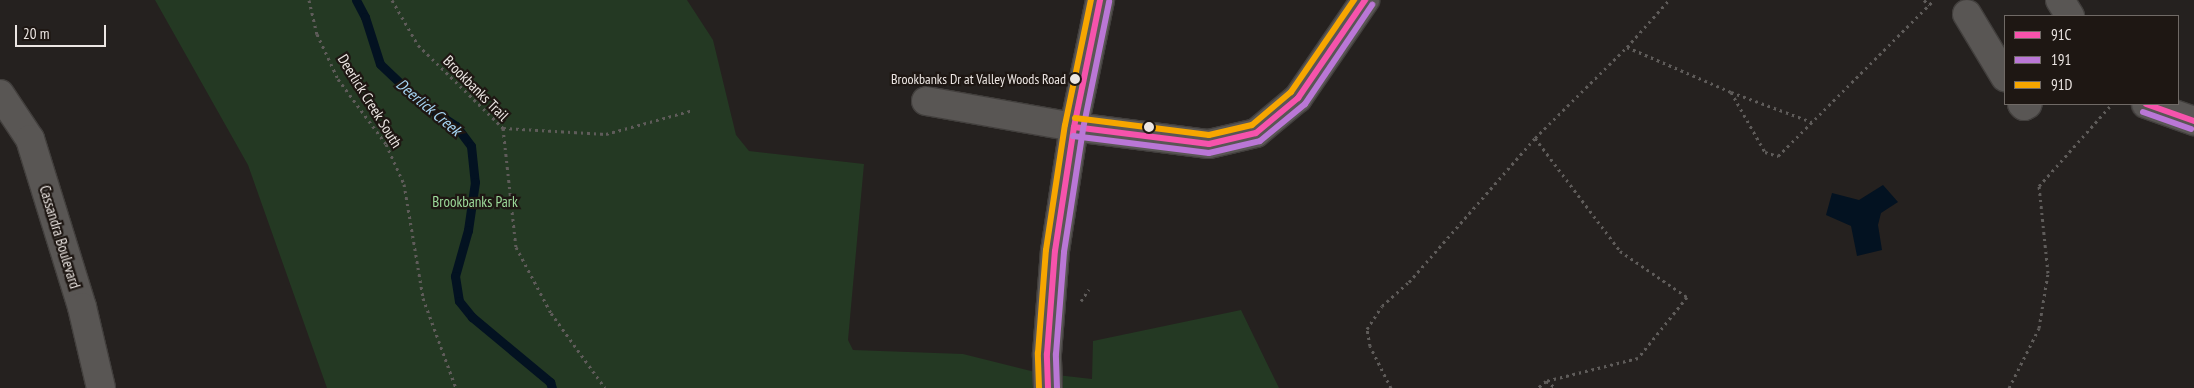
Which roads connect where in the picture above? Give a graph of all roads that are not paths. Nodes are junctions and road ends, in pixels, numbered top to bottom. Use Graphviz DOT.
graph roads {
  1 [pos="1100,0"];
  2 [pos="1365,0"];
  3 [pos="2060,0"];
  4 [pos="1967,14"];
  5 [pos="2069,15"];
  6 [pos="2004,75"];
  7 [pos="0,94"];
  8 [pos="926,101"];
  9 [pos="2149,105"];
  10 [pos="2194,121"];
  11 [pos="1074,127"];
  12 [pos="101,388"];
  13 [pos="1048,388"];
  1 -- 11 [label="street"];
  2 -- 11 [label="street"];
  3 -- 5 [label="street"];
  4 -- 6 [label="street"];
  7 -- 12 [label="street, Cassandra Boulevard"];
  8 -- 11 [label="street"];
  9 -- 10 [label="street"];
  11 -- 13 [label="street"];
}
